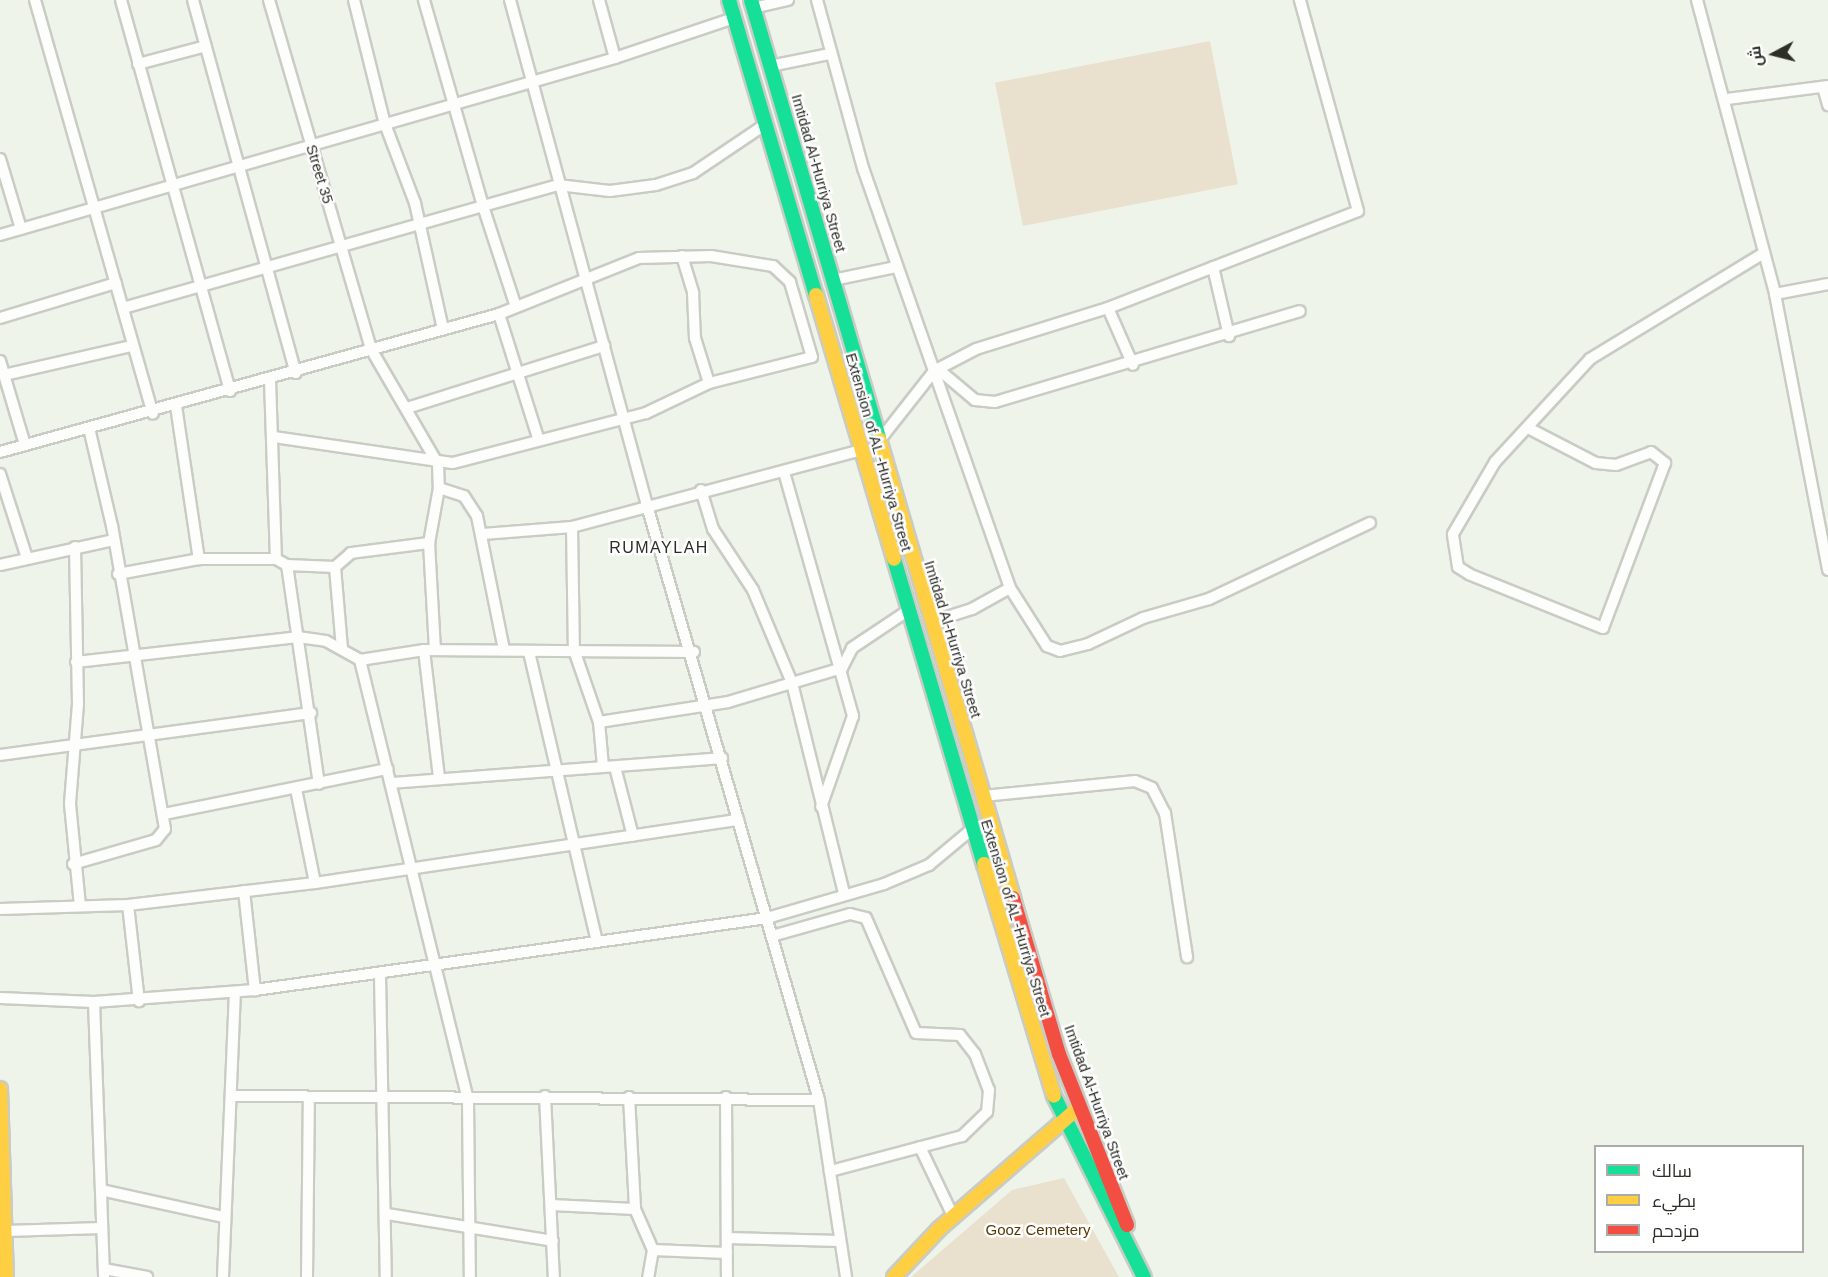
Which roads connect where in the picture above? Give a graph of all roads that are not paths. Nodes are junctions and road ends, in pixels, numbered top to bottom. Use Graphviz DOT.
graph roads {
  1 [pos="35,0"];
  2 [pos="121,0"];
  3 [pos="193,0"];
  4 [pos="268,0"];
  5 [pos="354,0"];
  6 [pos="424,0"];
  7 [pos="510,0"];
  8 [pos="599,0"];
  9 [pos="729,0"];
  10 [pos="783,0"];
  11 [pos="817,0"];
  12 [pos="1300,0"];
  13 [pos="1697,0"];
  14 [pos="752,4"];
  15 [pos="734,18"];
  16 [pos="206,46"];
  17 [pos="829,54"];
  18 [pos="615,58"];
  19 [pos="138,64"];
  20 [pos="770,66"];
  21 [pos="530,84"];
  22 [pos="1826,86"];
  23 [pos="1727,99"];
  24 [pos="452,104"];
  25 [pos="1828,105"];
  26 [pos="385,124"];
  27 [pos="766,124"];
  28 [pos="311,145"];
  29 [pos="0,159"];
  30 [pos="238,166"];
  31 [pos="558,185"];
  32 [pos="171,187"];
  33 [pos="483,206"];
  34 [pos="95,211"];
  35 [pos="420,223"];
  36 [pos="21,229"];
  37 [pos="0,235"];
  38 [pos="341,245"];
  39 [pos="825,253"];
  40 [pos="1762,254"];
  41 [pos="682,256"];
  42 [pos="806,259"];
  43 [pos="896,267"];
  44 [pos="1213,267"];
  45 [pos="266,270"];
  46 [pos="833,280"];
  47 [pos="587,281"];
  48 [pos="116,283"];
  49 [pos="1828,284"];
  50 [pos="201,287"];
  51 [pos="1775,294"];
  52 [pos="819,302"];
  53 [pos="798,303"];
  54 [pos="123,308"];
  55 [pos="516,308"];
  56 [pos="1108,308"];
  57 [pos="1300,311"];
  58 [pos="499,314"];
  59 [pos="0,318"];
  60 [pos="443,329"];
  61 [pos="1229,336"];
  62 [pos="132,346"];
  63 [pos="604,346"];
  64 [pos="371,349"];
  65 [pos="812,357"];
  66 [pos="834,357"];
  67 [pos="0,361"];
  68 [pos="1133,365"];
  69 [pos="936,370"];
  70 [pos="296,374"];
  71 [pos="4,375"];
  72 [pos="517,375"];
  73 [pos="270,380"];
  74 [pos="709,383"];
  75 [pos="230,391"];
  76 [pos="176,406"];
  77 [pos="407,408"];
  78 [pos="153,413"];
  79 [pos="623,417"];
  80 [pos="89,428"];
  81 [pos="1530,429"];
  82 [pos="273,437"];
  83 [pos="538,438"];
  84 [pos="877,443"];
  85 [pos="25,446"];
  86 [pos="862,450"];
  87 [pos="0,453"];
  88 [pos="438,464"];
  89 [pos="784,471"];
  90 [pos="0,474"];
  91 [pos="440,488"];
  92 [pos="701,490"];
  93 [pos="648,509"];
  94 [pos="1370,523"];
  95 [pos="572,527"];
  96 [pos="483,534"];
  97 [pos="114,540"];
  98 [pos="429,543"];
  99 [pos="75,547"];
  100 [pos="27,558"];
  101 [pos="276,559"];
  102 [pos="199,560"];
  103 [pos="0,565"];
  104 [pos="287,565"];
  105 [pos="335,567"];
  106 [pos="1828,570"];
  107 [pos="118,574"];
  108 [pos="1010,588"];
  109 [pos="909,610"];
  110 [pos="931,622"];
  111 [pos="298,638"];
  112 [pos="342,648"];
  113 [pos="429,650"];
  114 [pos="504,650"];
  115 [pos="574,650"];
  116 [pos="529,651"];
  117 [pos="694,652"];
  118 [pos="133,659"];
  119 [pos="360,660"];
  120 [pos="76,662"];
  121 [pos="842,668"];
  122 [pos="792,682"];
  123 [pos="708,705"];
  124 [pos="311,713"];
  125 [pos="599,722"];
  126 [pos="149,736"];
  127 [pos="74,745"];
  128 [pos="0,755"];
  129 [pos="722,758"];
  130 [pos="609,767"];
  131 [pos="388,769"];
  132 [pos="554,769"];
  133 [pos="439,777"];
  134 [pos="391,783"];
  135 [pos="319,784"];
  136 [pos="296,789"];
  137 [pos="982,796"];
  138 [pos="821,807"];
  139 [pos="164,814"];
  140 [pos="738,820"];
  141 [pos="972,829"];
  142 [pos="633,836"];
  143 [pos="574,844"];
  144 [pos="73,864"];
  145 [pos="410,871"];
  146 [pos="315,883"];
  147 [pos="244,891"];
  148 [pos="844,893"];
  149 [pos="128,905"];
  150 [pos="80,906"];
  151 [pos="0,909"];
  152 [pos="767,918"];
  153 [pos="772,936"];
  154 [pos="597,942"];
  155 [pos="1187,957"];
  156 [pos="434,966"];
  157 [pos="380,975"];
  158 [pos="255,990"];
  159 [pos="235,992"];
  160 [pos="0,998"];
  161 [pos="139,1001"];
  162 [pos="94,1002"];
  163 [pos="0,1089"];
  164 [pos="232,1096"];
  165 [pos="545,1096"];
  166 [pos="629,1097"];
  167 [pos="726,1097"];
  168 [pos="309,1098"];
  169 [pos="385,1099"];
  170 [pos="468,1100"];
  171 [pos="819,1100"];
  172 [pos="1078,1108"];
  173 [pos="1062,1119"];
  174 [pos="920,1148"];
  175 [pos="2,1171"];
  176 [pos="830,1171"];
  177 [pos="101,1190"];
  178 [pos="551,1205"];
  179 [pos="635,1209"];
  180 [pos="387,1214"];
  181 [pos="953,1216"];
  182 [pos="224,1217"];
  183 [pos="101,1228"];
  184 [pos="468,1228"];
  185 [pos="6,1231"];
  186 [pos="727,1238"];
  187 [pos="553,1241"];
  188 [pos="840,1241"];
  189 [pos="653,1250"];
  190 [pos="727,1253"];
  191 [pos="4,1272"];
  192 [pos="104,1273"];
  193 [pos="147,1277"];
  194 [pos="223,1277"];
  195 [pos="307,1277"];
  196 [pos="386,1277"];
  197 [pos="470,1277"];
  198 [pos="554,1277"];
  199 [pos="648,1277"];
  200 [pos="726,1277"];
  201 [pos="846,1277"];
  202 [pos="894,1277"];
  203 [pos="1144,1277"];
  204 [pos="1155,1277"];
  1 -- 34 [label="street"];
  2 -- 19 [label="street"];
  3 -- 16 [label="street"];
  4 -- 28 [label="street, Street 35"];
  5 -- 26 [label="street"];
  6 -- 24 [label="street"];
  7 -- 21 [label="street"];
  8 -- 18 [label="street"];
  9 -- 15 [label="main road, Extension of AL -Hurriya Street"];
  10 -- 14 [label="street"];
  11 -- 17 [label="street"];
  12 -- 44 [label="street"];
  13 -- 23 [label="street"];
  14 -- 20 [label="main road, Imtidad Al-Hurriya Street"];
  15 -- 18 [label="street"];
  15 -- 27 [label="main road, Extension of AL -Hurriya Street"];
  16 -- 19 [label="street"];
  16 -- 30 [label="street"];
  17 -- 20 [label="street"];
  17 -- 43 [label="street"];
  18 -- 21 [label="street"];
  19 -- 32 [label="street"];
  20 -- 39 [label="main road, Imtidad Al-Hurriya Street"];
  21 -- 24 [label="street"];
  21 -- 31 [label="street"];
  22 -- 23 [label="street"];
  22 -- 25 [label="street"];
  23 -- 40 [label="street"];
  24 -- 26 [label="street"];
  24 -- 33 [label="street"];
  26 -- 28 [label="street"];
  26 -- 35 [label="street"];
  27 -- 31 [label="street"];
  27 -- 42 [label="main road, Extension of AL -Hurriya Street"];
  28 -- 30 [label="street"];
  28 -- 38 [label="street, Street 35"];
  29 -- 36 [label="street"];
  30 -- 32 [label="street"];
  30 -- 45 [label="street"];
  31 -- 33 [label="street"];
  31 -- 47 [label="street"];
  32 -- 34 [label="street"];
  32 -- 50 [label="street"];
  33 -- 35 [label="street"];
  33 -- 55 [label="street"];
  34 -- 36 [label="street"];
  34 -- 48 [label="street"];
  35 -- 38 [label="street"];
  35 -- 60 [label="street"];
  36 -- 37 [label="street"];
  38 -- 45 [label="street"];
  38 -- 64 [label="street, Street 35"];
  39 -- 42 [label="main road"];
  39 -- 46 [label="main road, Imtidad Al-Hurriya Street"];
  40 -- 51 [label="street"];
  40 -- 81 [label="street"];
  41 -- 47 [label="street"];
  41 -- 53 [label="street"];
  41 -- 74 [label="street"];
  42 -- 52 [label="main road, Extension of AL -Hurriya Street"];
  43 -- 46 [label="street"];
  43 -- 69 [label="street"];
  44 -- 56 [label="street"];
  44 -- 61 [label="street"];
  45 -- 50 [label="street"];
  45 -- 70 [label="street"];
  46 -- 84 [label="main road, Imtidad Al-Hurriya Street"];
  47 -- 55 [label="street"];
  47 -- 63 [label="street"];
  48 -- 54 [label="street"];
  48 -- 59 [label="street"];
  49 -- 51 [label="street"];
  50 -- 54 [label="street"];
  50 -- 75 [label="street"];
  51 -- 106 [label="street"];
  52 -- 53 [label="street"];
  52 -- 66 [label="main road, Extension of AL -Hurriya Street"];
  53 -- 65 [label="street"];
  54 -- 62 [label="street"];
  55 -- 58 [label="street"];
  56 -- 68 [label="street"];
  56 -- 69 [label="street"];
  57 -- 61 [label="street"];
  58 -- 60 [label="street"];
  58 -- 72 [label="street"];
  60 -- 64 [label="street"];
  61 -- 68 [label="street"];
  62 -- 71 [label="street"];
  62 -- 78 [label="street"];
  63 -- 72 [label="street"];
  63 -- 79 [label="street"];
  64 -- 70 [label="street"];
  64 -- 77 [label="street, Street 35"];
  65 -- 66 [label="street"];
  65 -- 74 [label="street"];
  66 -- 86 [label="main road, Extension of AL -Hurriya Street"];
  67 -- 71 [label="street"];
  68 -- 69 [label="street"];
  69 -- 84 [label="street"];
  69 -- 108 [label="street"];
  70 -- 73 [label="street"];
  71 -- 85 [label="street"];
  72 -- 77 [label="street"];
  72 -- 83 [label="street"];
  73 -- 75 [label="street"];
  73 -- 82 [label="street"];
  74 -- 79 [label="street"];
  75 -- 76 [label="street"];
  76 -- 78 [label="street"];
  76 -- 102 [label="street"];
  77 -- 88 [label="street, Street 35"];
  78 -- 80 [label="street"];
  79 -- 83 [label="street"];
  79 -- 93 [label="street"];
  80 -- 85 [label="street"];
  80 -- 97 [label="street"];
  81 -- 81 [label="street"];
  82 -- 88 [label="street"];
  82 -- 101 [label="street"];
  83 -- 88 [label="street"];
  84 -- 110 [label="main road, Imtidad Al-Hurriya Street"];
  85 -- 87 [label="street"];
  86 -- 89 [label="street"];
  86 -- 109 [label="main road, Extension of AL -Hurriya Street"];
  88 -- 91 [label="street"];
  89 -- 92 [label="street"];
  89 -- 121 [label="street"];
  90 -- 100 [label="street"];
  91 -- 96 [label="street"];
  91 -- 98 [label="street"];
  92 -- 93 [label="street"];
  92 -- 122 [label="street"];
  93 -- 95 [label="street"];
  93 -- 117 [label="street"];
  94 -- 108 [label="street"];
  95 -- 96 [label="street"];
  95 -- 115 [label="street"];
  96 -- 114 [label="street"];
  97 -- 99 [label="street"];
  97 -- 107 [label="street"];
  98 -- 105 [label="street"];
  98 -- 113 [label="street"];
  99 -- 100 [label="street"];
  99 -- 120 [label="street"];
  100 -- 103 [label="street"];
  101 -- 102 [label="street"];
  101 -- 104 [label="street"];
  102 -- 107 [label="street"];
  104 -- 105 [label="street"];
  104 -- 111 [label="street"];
  105 -- 112 [label="street"];
  107 -- 118 [label="street"];
  108 -- 110 [label="street"];
  109 -- 121 [label="street"];
  109 -- 141 [label="main road, Extension of AL -Hurriya Street"];
  110 -- 137 [label="main road, Imtidad Al-Hurriya Street"];
  111 -- 112 [label="street"];
  111 -- 118 [label="street"];
  111 -- 124 [label="street"];
  112 -- 119 [label="street"];
  113 -- 114 [label="street"];
  113 -- 119 [label="street"];
  113 -- 133 [label="street"];
  114 -- 116 [label="street"];
  115 -- 116 [label="street"];
  115 -- 117 [label="street"];
  115 -- 125 [label="street"];
  116 -- 132 [label="street"];
  117 -- 123 [label="street"];
  118 -- 120 [label="street"];
  118 -- 126 [label="street"];
  119 -- 131 [label="street"];
  120 -- 127 [label="street"];
  121 -- 122 [label="street"];
  121 -- 138 [label="street"];
  122 -- 123 [label="street"];
  122 -- 138 [label="street"];
  123 -- 125 [label="street"];
  123 -- 129 [label="street"];
  124 -- 126 [label="street"];
  124 -- 135 [label="street"];
  125 -- 130 [label="street"];
  126 -- 127 [label="street"];
  126 -- 139 [label="street"];
  127 -- 128 [label="street"];
  127 -- 144 [label="street"];
  129 -- 130 [label="street"];
  129 -- 140 [label="street"];
  130 -- 132 [label="street"];
  130 -- 142 [label="street"];
  131 -- 134 [label="street"];
  131 -- 135 [label="street"];
  132 -- 133 [label="street"];
  132 -- 143 [label="street"];
  133 -- 134 [label="street"];
  134 -- 145 [label="street"];
  135 -- 136 [label="street"];
  136 -- 139 [label="street"];
  136 -- 146 [label="street"];
  137 -- 155 [label="street"];
  137 -- 172 [label="main road, Imtidad Al-Hurriya Street"];
  138 -- 148 [label="street"];
  139 -- 144 [label="street"];
  140 -- 142 [label="street"];
  140 -- 152 [label="street"];
  141 -- 148 [label="street"];
  141 -- 173 [label="main road, Extension of AL -Hurriya Street"];
  142 -- 143 [label="street"];
  143 -- 145 [label="street"];
  143 -- 154 [label="street"];
  144 -- 150 [label="street"];
  145 -- 146 [label="street"];
  145 -- 156 [label="street"];
  146 -- 147 [label="street"];
  147 -- 149 [label="street"];
  147 -- 158 [label="street"];
  148 -- 152 [label="street"];
  149 -- 150 [label="street"];
  149 -- 161 [label="street"];
  150 -- 151 [label="street"];
  152 -- 153 [label="street"];
  152 -- 154 [label="street"];
  153 -- 171 [label="street"];
  153 -- 174 [label="street"];
  154 -- 156 [label="street"];
  156 -- 157 [label="street"];
  156 -- 170 [label="street"];
  157 -- 158 [label="street"];
  157 -- 169 [label="street"];
  158 -- 159 [label="street"];
  159 -- 161 [label="street"];
  159 -- 164 [label="street"];
  160 -- 162 [label="street"];
  161 -- 162 [label="street"];
  162 -- 177 [label="street"];
  163 -- 175 [label="main road"];
  164 -- 168 [label="street"];
  164 -- 182 [label="street"];
  165 -- 166 [label="street"];
  165 -- 170 [label="street"];
  165 -- 178 [label="street"];
  166 -- 167 [label="street"];
  166 -- 179 [label="street"];
  167 -- 171 [label="street"];
  167 -- 186 [label="street"];
  168 -- 169 [label="street"];
  168 -- 195 [label="street"];
  169 -- 170 [label="street"];
  169 -- 180 [label="street"];
  170 -- 184 [label="street"];
  171 -- 176 [label="street"];
  172 -- 173 [label="main road"];
  172 -- 204 [label="main road, Imtidad Al-Hurriya Street"];
  173 -- 181 [label="main road"];
  173 -- 203 [label="main road, Extension of AL -Hurriya Street"];
  174 -- 176 [label="street"];
  174 -- 181 [label="street"];
  175 -- 185 [label="main road"];
  176 -- 188 [label="street"];
  177 -- 182 [label="street"];
  177 -- 183 [label="street"];
  178 -- 179 [label="street"];
  178 -- 187 [label="street"];
  179 -- 189 [label="street"];
  180 -- 184 [label="street"];
  180 -- 196 [label="street"];
  181 -- 202 [label="main road"];
  182 -- 194 [label="street"];
  183 -- 185 [label="street"];
  183 -- 192 [label="street"];
  184 -- 187 [label="street"];
  184 -- 197 [label="street"];
  185 -- 191 [label="main road"];
  186 -- 188 [label="street"];
  186 -- 190 [label="street"];
  187 -- 198 [label="street"];
  188 -- 201 [label="street"];
  189 -- 190 [label="street"];
  189 -- 199 [label="street"];
  190 -- 200 [label="street"];
  192 -- 193 [label="street"];
}
